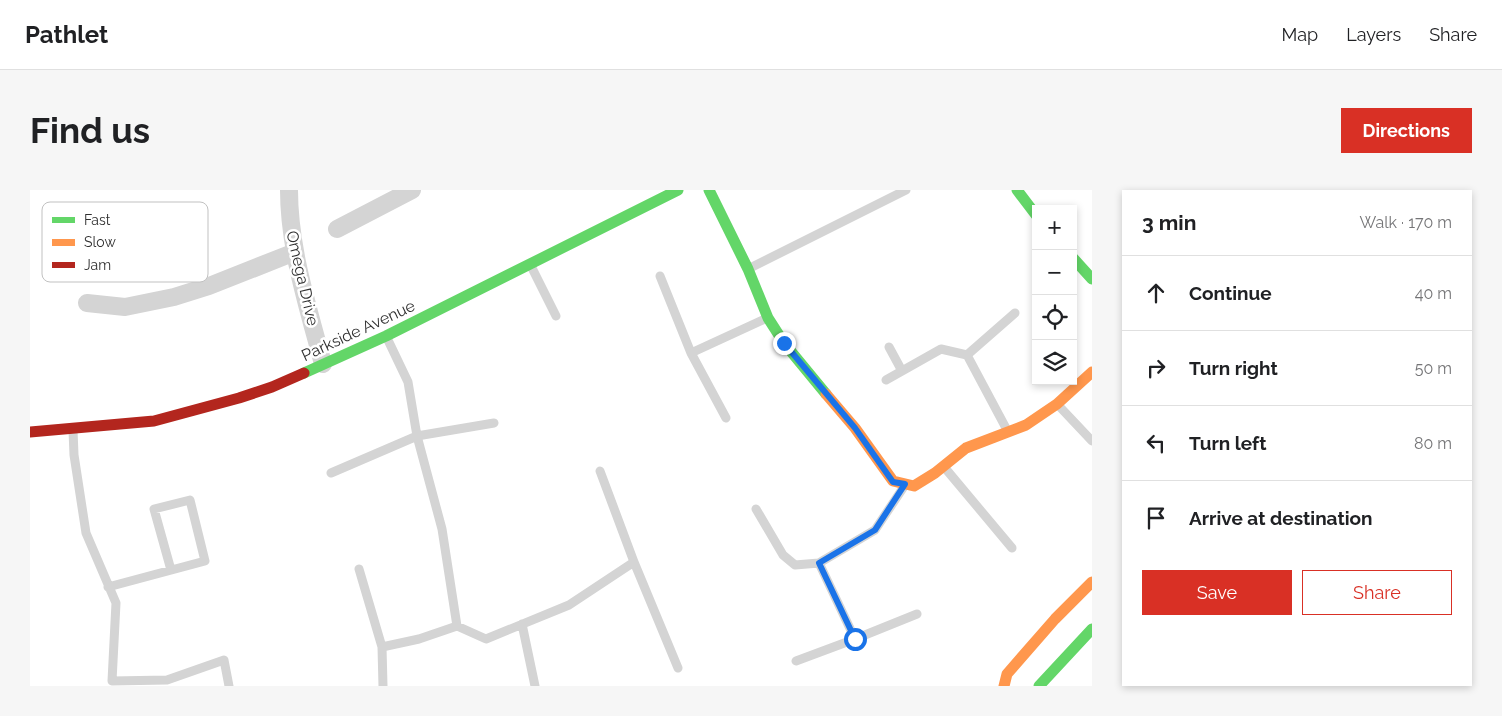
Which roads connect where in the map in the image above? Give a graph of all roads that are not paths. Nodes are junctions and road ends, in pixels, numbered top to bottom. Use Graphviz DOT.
graph roads {
  1 [pos="289,190"];
  2 [pos="412,190"];
  3 [pos="678,190"];
  4 [pos="710,190"];
  5 [pos="906,190"];
  6 [pos="1017,190"];
  7 [pos="1032,210"];
  8 [pos="337,230"];
  9 [pos="295,252"];
  10 [pos="1077,262"];
  11 [pos="530,264"];
  12 [pos="748,269"];
  13 [pos="660,276"];
  14 [pos="1092,279"];
  15 [pos="87,303"];
  16 [pos="1015,313"];
  17 [pos="556,316"];
  18 [pos="768,318"];
  19 [pos="386,336"];
  20 [pos="889,346"];
  21 [pos="691,353"];
  22 [pos="967,355"];
  23 [pos="323,364"];
  24 [pos="902,371"];
  25 [pos="1092,372"];
  26 [pos="886,380"];
  27 [pos="1057,404"];
  28 [pos="726,418"];
  29 [pos="494,423"];
  30 [pos="73,429"];
  31 [pos="1007,431"];
  32 [pos="30,432"];
  33 [pos="417,436"];
  34 [pos="1092,441"];
  35 [pos="943,466"];
  36 [pos="600,471"];
  37 [pos="330,473"];
  38 [pos="905,484"];
  39 [pos="756,509"];
  40 [pos="1012,548"];
  41 [pos="634,562"];
  42 [pos="819,563"];
  43 [pos="359,569"];
  44 [pos="171,570"];
  45 [pos="1092,582"];
  46 [pos="108,587"];
  47 [pos="916,614"];
  48 [pos="522,624"];
  49 [pos="456,626"];
  50 [pos="1092,629"];
  51 [pos="855,639"];
  52 [pos="382,647"];
  53 [pos="796,661"];
  54 [pos="678,668"];
  55 [pos="229,686"];
  56 [pos="383,686"];
  57 [pos="535,686"];
  58 [pos="1004,686"];
  59 [pos="1039,686"];
  1 -- 9 [label="street, Omega Drive"];
  2 -- 8 [label="street"];
  3 -- 11 [label="main road, Parkside Avenue"];
  4 -- 12 [label="main road"];
  5 -- 12 [label="lane"];
  6 -- 7 [label="main road"];
  9 -- 15 [label="street"];
  9 -- 23 [label="street, Omega Drive"];
  10 -- 14 [label="main road"];
  11 -- 17 [label="lane"];
  11 -- 19 [label="main road, Parkside Avenue"];
  12 -- 18 [label="main road"];
  13 -- 21 [label="lane"];
  16 -- 22 [label="lane"];
  18 -- 21 [label="lane"];
  18 -- 38 [label="main road"];
  19 -- 23 [label="main road, Parkside Avenue"];
  19 -- 33 [label="lane"];
  20 -- 24 [label="lane"];
  21 -- 28 [label="lane"];
  22 -- 24 [label="lane"];
  22 -- 31 [label="lane"];
  23 -- 30 [label="main road, Parkside Avenue"];
  24 -- 26 [label="lane"];
  25 -- 27 [label="main road"];
  27 -- 31 [label="main road"];
  27 -- 34 [label="lane"];
  29 -- 33 [label="lane"];
  30 -- 32 [label="main road, Parkside Avenue"];
  30 -- 46 [label="lane"];
  31 -- 35 [label="main road"];
  33 -- 37 [label="lane"];
  33 -- 49 [label="lane"];
  35 -- 38 [label="main road"];
  35 -- 40 [label="lane"];
  36 -- 41 [label="lane"];
  38 -- 42 [label="lane"];
  39 -- 42 [label="lane"];
  41 -- 48 [label="lane"];
  41 -- 54 [label="lane"];
  42 -- 51 [label="lane"];
  43 -- 52 [label="lane"];
  44 -- 44 [label="lane"];
  44 -- 46 [label="lane"];
  45 -- 58 [label="main road"];
  46 -- 55 [label="lane"];
  47 -- 51 [label="lane"];
  48 -- 49 [label="lane"];
  48 -- 57 [label="lane"];
  49 -- 52 [label="lane"];
  50 -- 59 [label="main road"];
  51 -- 53 [label="lane"];
  52 -- 56 [label="lane"];
}
